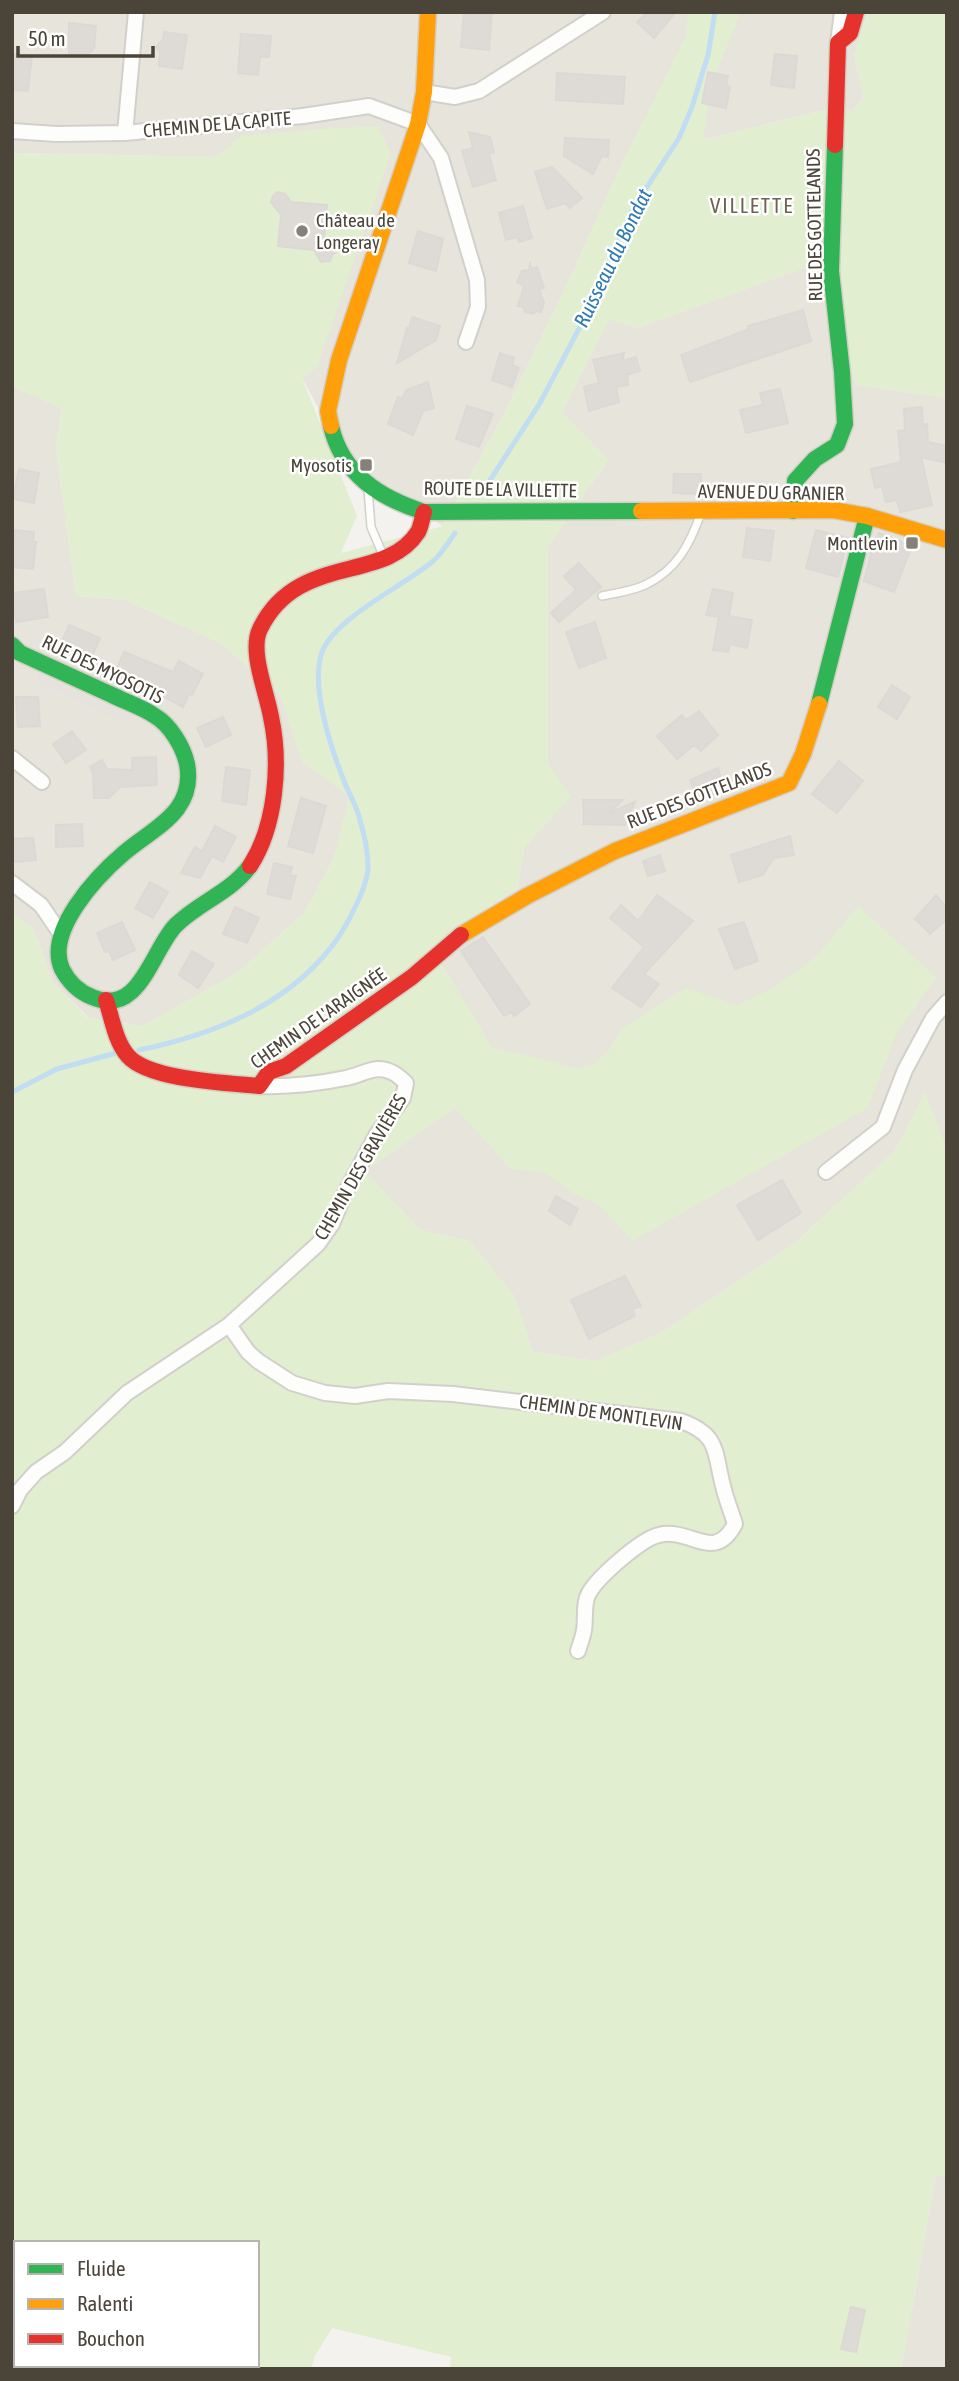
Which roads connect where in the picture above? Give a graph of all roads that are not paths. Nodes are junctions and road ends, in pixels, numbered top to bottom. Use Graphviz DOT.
graph roads {
  1 [pos="136,12"];
  2 [pos="428,12"];
  3 [pos="603,12"];
  4 [pos="842,12"];
  5 [pos="856,12"];
  6 [pos="838,43"];
  7 [pos="424,92"];
  8 [pos="418,124"];
  9 [pos="12,131"];
  10 [pos="125,133"];
  11 [pos="466,342"];
  12 [pos="368,485"];
  13 [pos="793,511"];
  14 [pos="424,512"];
  15 [pos="632,512"];
  16 [pos="702,512"];
  17 [pos="867,516"];
  18 [pos="947,540"];
  19 [pos="384,557"];
  20 [pos="602,596"];
  21 [pos="15,654"];
  22 [pos="12,758"];
  23 [pos="42,782"];
  24 [pos="12,883"];
  25 [pos="527,896"];
  26 [pos="60,933"];
  27 [pos="106,1000"];
  28 [pos="947,1002"];
  29 [pos="259,1086"];
  30 [pos="826,1172"];
  31 [pos="229,1325"];
  32 [pos="16,1493"];
  33 [pos="12,1506"];
  34 [pos="578,1651"];
  1 -- 10 [label="street"];
  2 -- 7 [label="street, ROUTE DE LA VILLETTE"];
  3 -- 7 [label="street"];
  4 -- 6 [label="street"];
  5 -- 6 [label="street"];
  6 -- 13 [label="street, RUE DES GOTTELANDS"];
  7 -- 8 [label="street, ROUTE DE LA VILLETTE"];
  8 -- 10 [label="street, CHEMIN DE LA CAPITE"];
  8 -- 11 [label="street"];
  8 -- 12 [label="street, ROUTE DE LA VILLETTE"];
  9 -- 10 [label="street, CHEMIN DE LA CAPITE"];
  12 -- 14 [label="street, ROUTE DE LA VILLETTE"];
  12 -- 19 [label="lane"];
  13 -- 16 [label="street, AVENUE DU GRANIER"];
  13 -- 17 [label="street, AVENUE DU GRANIER"];
  14 -- 15 [label="street, ROUTE DE LA VILLETTE"];
  14 -- 19 [label="street"];
  15 -- 16 [label="street, AVENUE DU GRANIER"];
  16 -- 20 [label="lane"];
  17 -- 18 [label="street, AVENUE DU GRANIER"];
  17 -- 25 [label="street, RUE DES GOTTELANDS"];
  19 -- 27 [label="street"];
  21 -- 26 [label="street, RUE DES MYOSOTIS"];
  22 -- 23 [label="street"];
  24 -- 26 [label="street"];
  25 -- 29 [label="street, CHEMIN DE L'ARAIGNÉE"];
  26 -- 27 [label="street"];
  27 -- 29 [label="street, CHEMIN DE L'ARAIGNÉE"];
  28 -- 30 [label="street"];
  29 -- 31 [label="street, CHEMIN DES GRAVIÈRES"];
  31 -- 32 [label="street"];
  31 -- 34 [label="street, CHEMIN DE MONTLEVIN"];
  32 -- 33 [label="street"];
}
